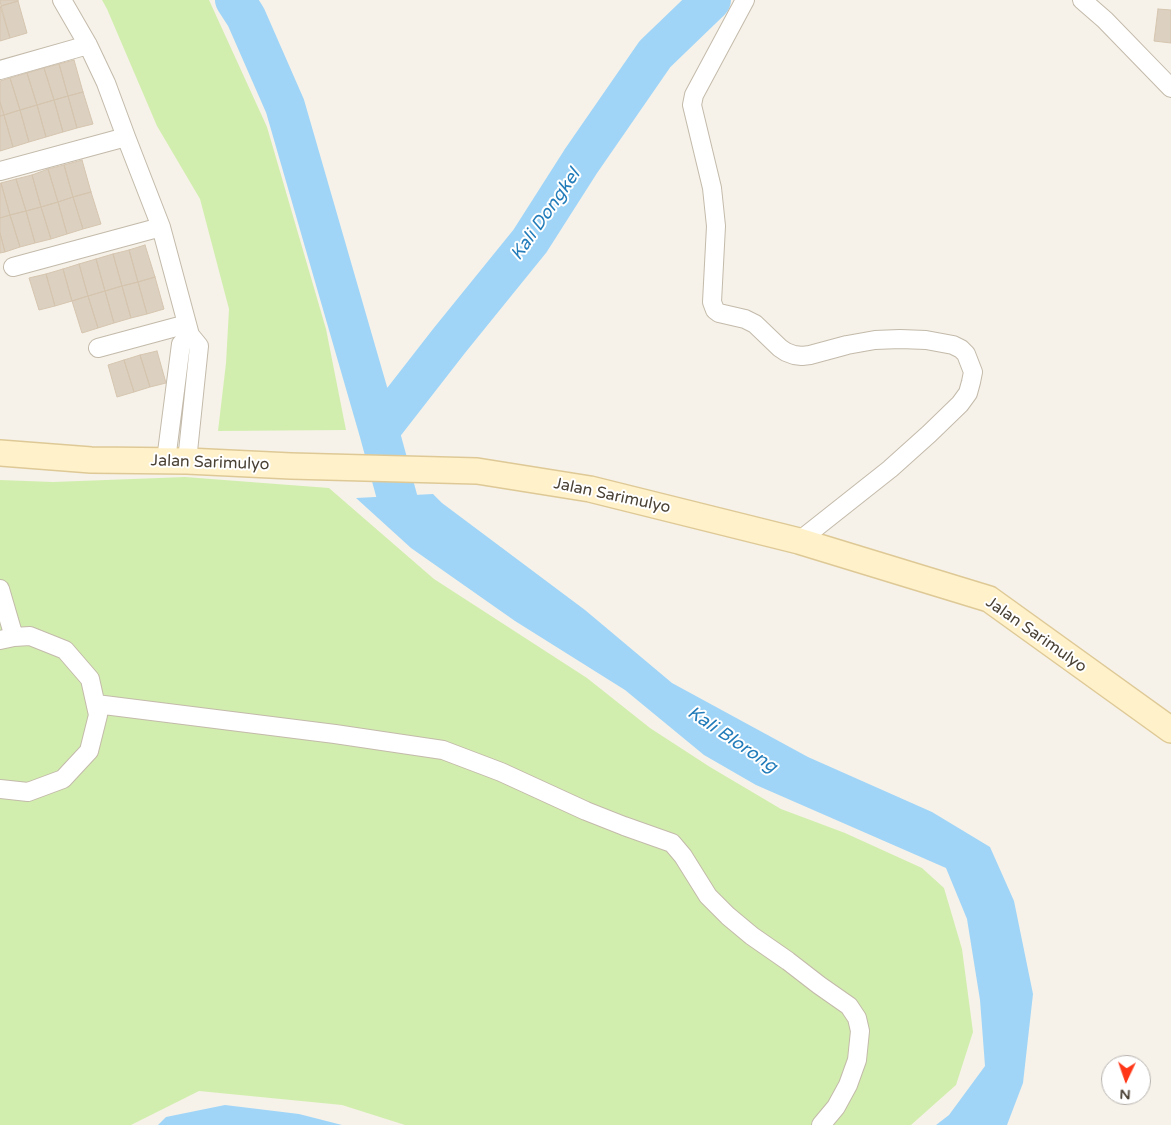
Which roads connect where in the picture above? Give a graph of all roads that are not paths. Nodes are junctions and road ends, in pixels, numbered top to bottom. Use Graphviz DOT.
graph roads {
  1 [pos="62,0"];
  2 [pos="744,0"];
  3 [pos="1082,0"];
  4 [pos="88,45"];
  5 [pos="0,70"];
  6 [pos="1171,88"];
  7 [pos="126,137"];
  8 [pos="0,171"];
  9 [pos="161,227"];
  10 [pos="13,268"];
  11 [pos="192,335"];
  12 [pos="98,348"];
  13 [pos="0,452"];
  14 [pos="176,461"];
  15 [pos="799,541"];
  16 [pos="0,590"];
  17 [pos="7,639"];
  18 [pos="96,704"];
  19 [pos="1171,730"];
  20 [pos="0,789"];
  21 [pos="821,1125"];
  1 -- 4 [label="street"];
  2 -- 15 [label="street"];
  3 -- 6 [label="street"];
  4 -- 5 [label="street"];
  4 -- 7 [label="street"];
  7 -- 8 [label="street"];
  7 -- 9 [label="street"];
  9 -- 10 [label="street"];
  9 -- 11 [label="street"];
  11 -- 12 [label="street"];
  11 -- 14 [label="street"];
  13 -- 14 [label="street, Jalan Sarimulyo"];
  14 -- 15 [label="street, Jalan Sarimulyo"];
  15 -- 19 [label="street, Jalan Sarimulyo"];
  16 -- 17 [label="street"];
  17 -- 18 [label="street"];
  18 -- 20 [label="street"];
  18 -- 21 [label="street"];
}
